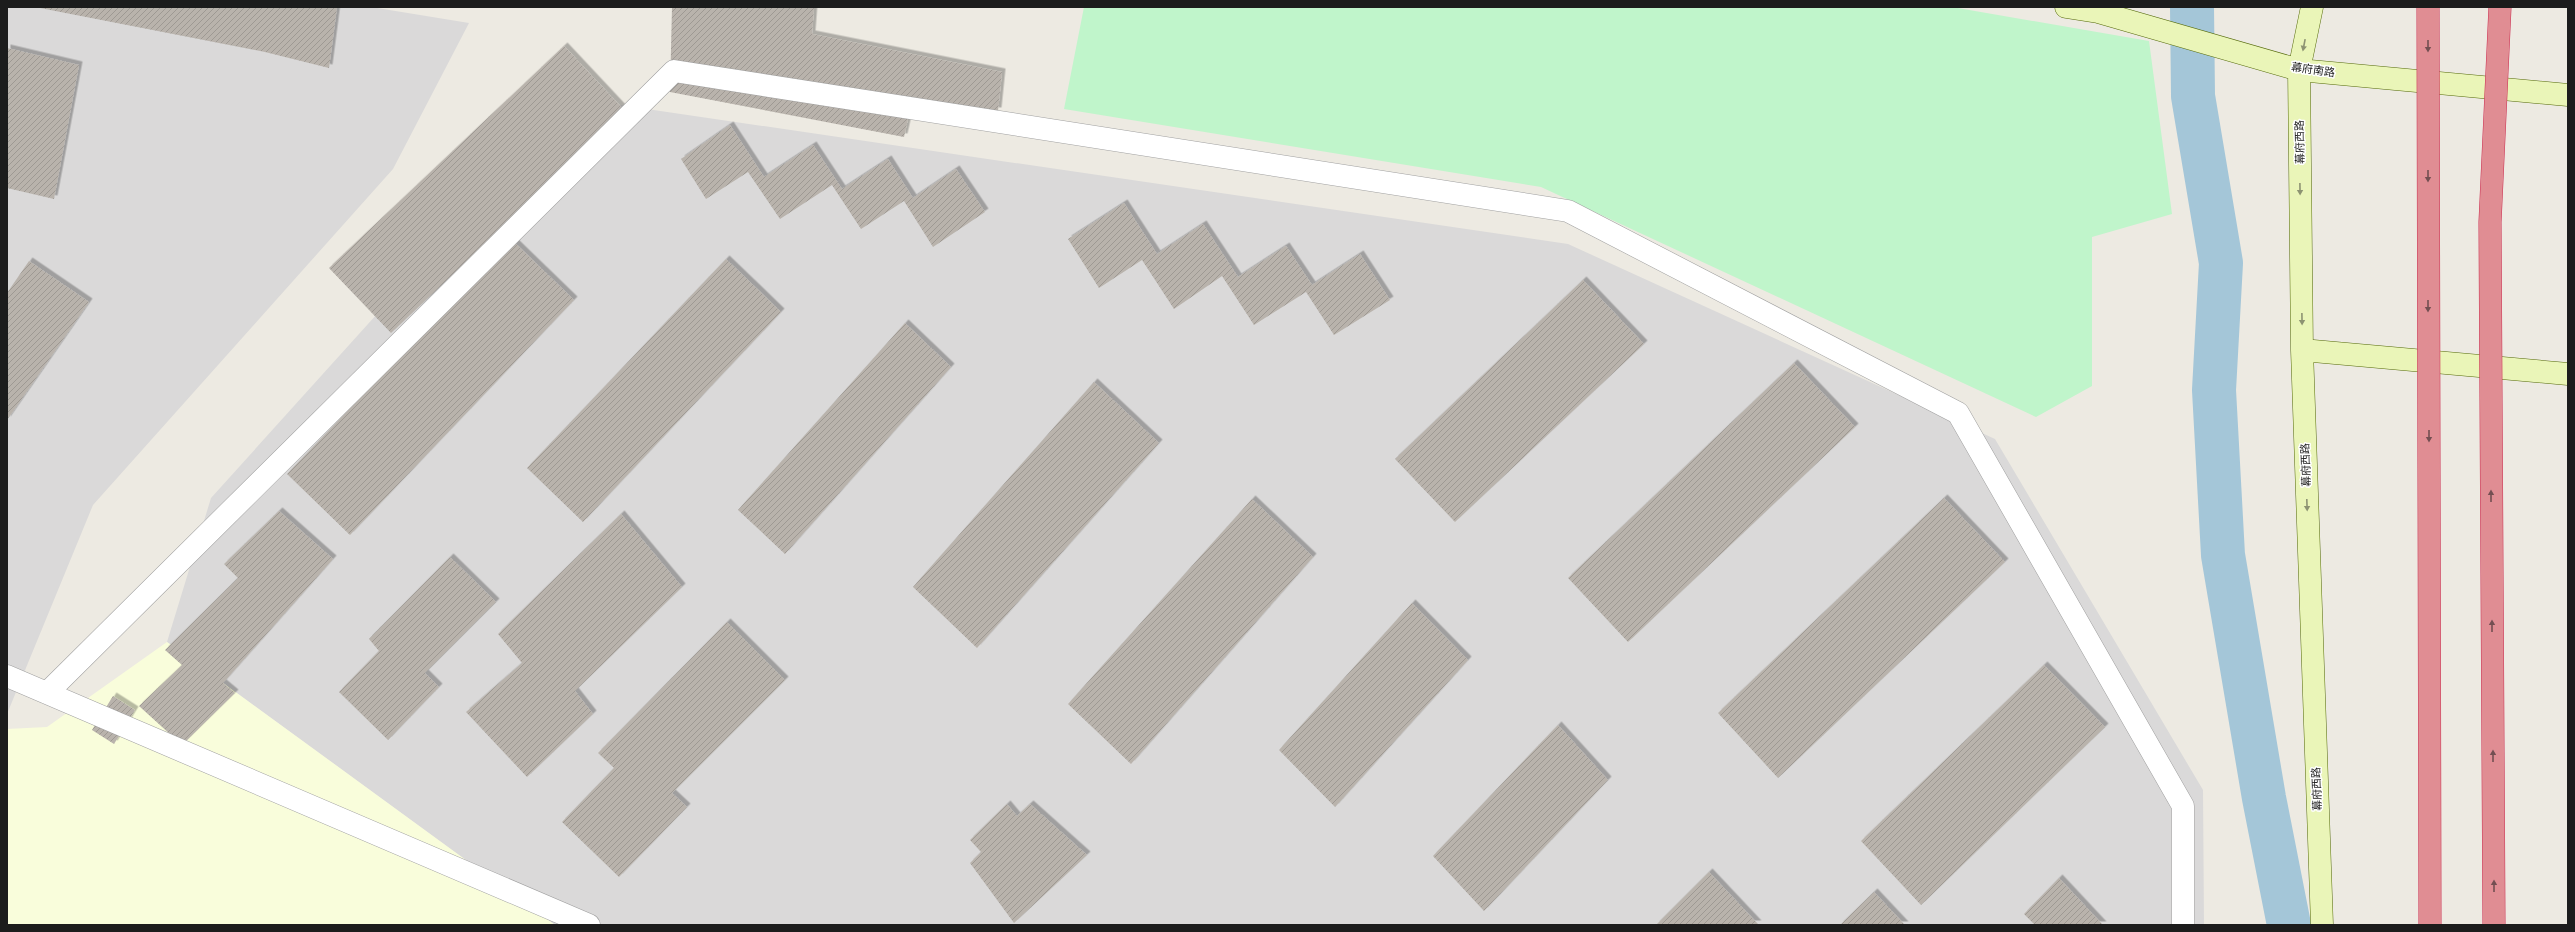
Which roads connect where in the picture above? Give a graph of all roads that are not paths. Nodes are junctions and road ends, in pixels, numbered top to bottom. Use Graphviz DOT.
graph roads {
  1 [pos="2066,7"];
  2 [pos="2312,7"];
  3 [pos="2428,7"];
  4 [pos="2500,7"];
  5 [pos="2291,67"];
  6 [pos="2568,94"];
  7 [pos="2302,350"];
  8 [pos="2568,374"];
  9 [pos="7,676"];
  10 [pos="47,693"];
  11 [pos="589,925"];
  12 [pos="2184,925"];
  13 [pos="2322,925"];
  14 [pos="2430,925"];
  15 [pos="2494,925"];
  1 -- 5 [label="main road, 幕府南路"];
  2 -- 5 [label="main road, 幕府西路, one-way"];
  3 -- 14 [label="highway, one-way, bridge"];
  15 -- 4 [label="highway, one-way, bridge"];
  5 -- 6 [label="main road, 幕府南路"];
  5 -- 7 [label="main road, 幕府西路, one-way"];
  7 -- 8 [label="main road"];
  7 -- 13 [label="main road, 幕府西路, one-way"];
  9 -- 10 [label="street"];
  10 -- 11 [label="street"];
  10 -- 12 [label="street"];
}
